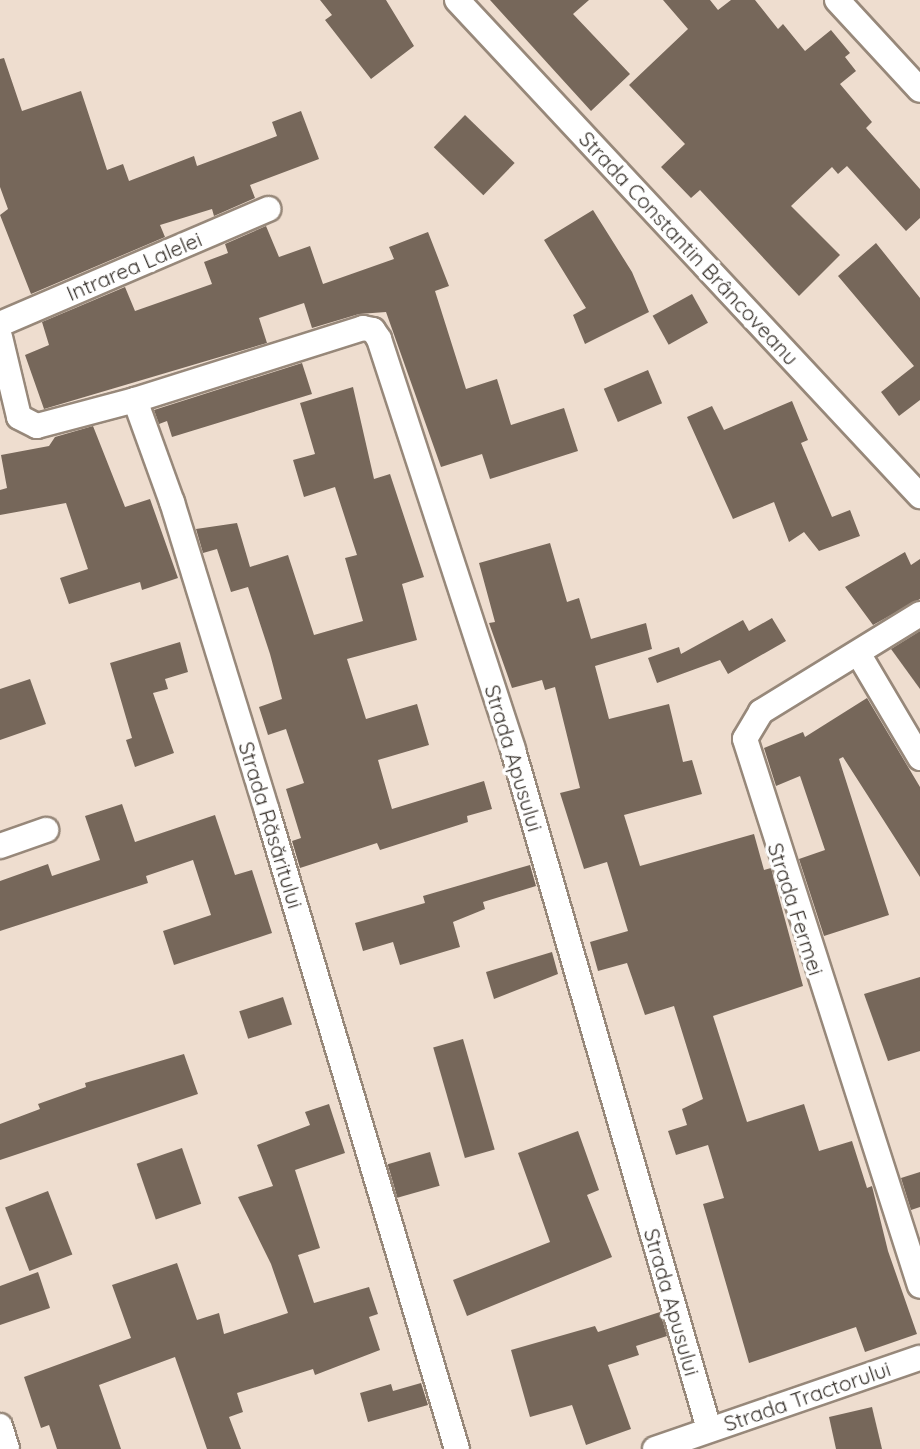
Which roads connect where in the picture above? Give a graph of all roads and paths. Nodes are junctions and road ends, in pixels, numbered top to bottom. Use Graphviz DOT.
graph roads {
  1 [pos="457,0"];
  2 [pos="837,0"];
  3 [pos="920,90"];
  4 [pos="268,209"];
  5 [pos="0,324"];
  6 [pos="0,337"];
  7 [pos="135,401"];
  8 [pos="920,496"];
  9 [pos="920,614"];
  10 [pos="858,653"];
  11 [pos="920,758"];
  12 [pos="46,830"];
  13 [pos="0,846"];
  14 [pos="920,1286"];
  15 [pos="920,1360"];
  16 [pos="0,1426"];
  17 [pos="709,1429"];
  18 [pos="683,1444"];
  19 [pos="8,1449"];
  20 [pos="457,1449"];
  21 [pos="655,1449"];
  1 -- 8 [label="street, Strada Constantin Brâncoveanu"];
  2 -- 3 [label="street"];
  4 -- 5 [label="street, Intrarea Lalelei"];
  6 -- 7 [label="street"];
  7 -- 17 [label="street, Strada Apusului"];
  7 -- 20 [label="street, Strada Răsăritului"];
  9 -- 10 [label="street, Strada Fermei"];
  10 -- 11 [label="street"];
  10 -- 14 [label="street, Strada Fermei"];
  12 -- 13 [label="street"];
  15 -- 17 [label="street, Strada Tractorului"];
  16 -- 19 [label="street"];
  17 -- 18 [label="street, Strada Tractorului"];
  18 -- 21 [label="street, Strada Tractorului"];
}
